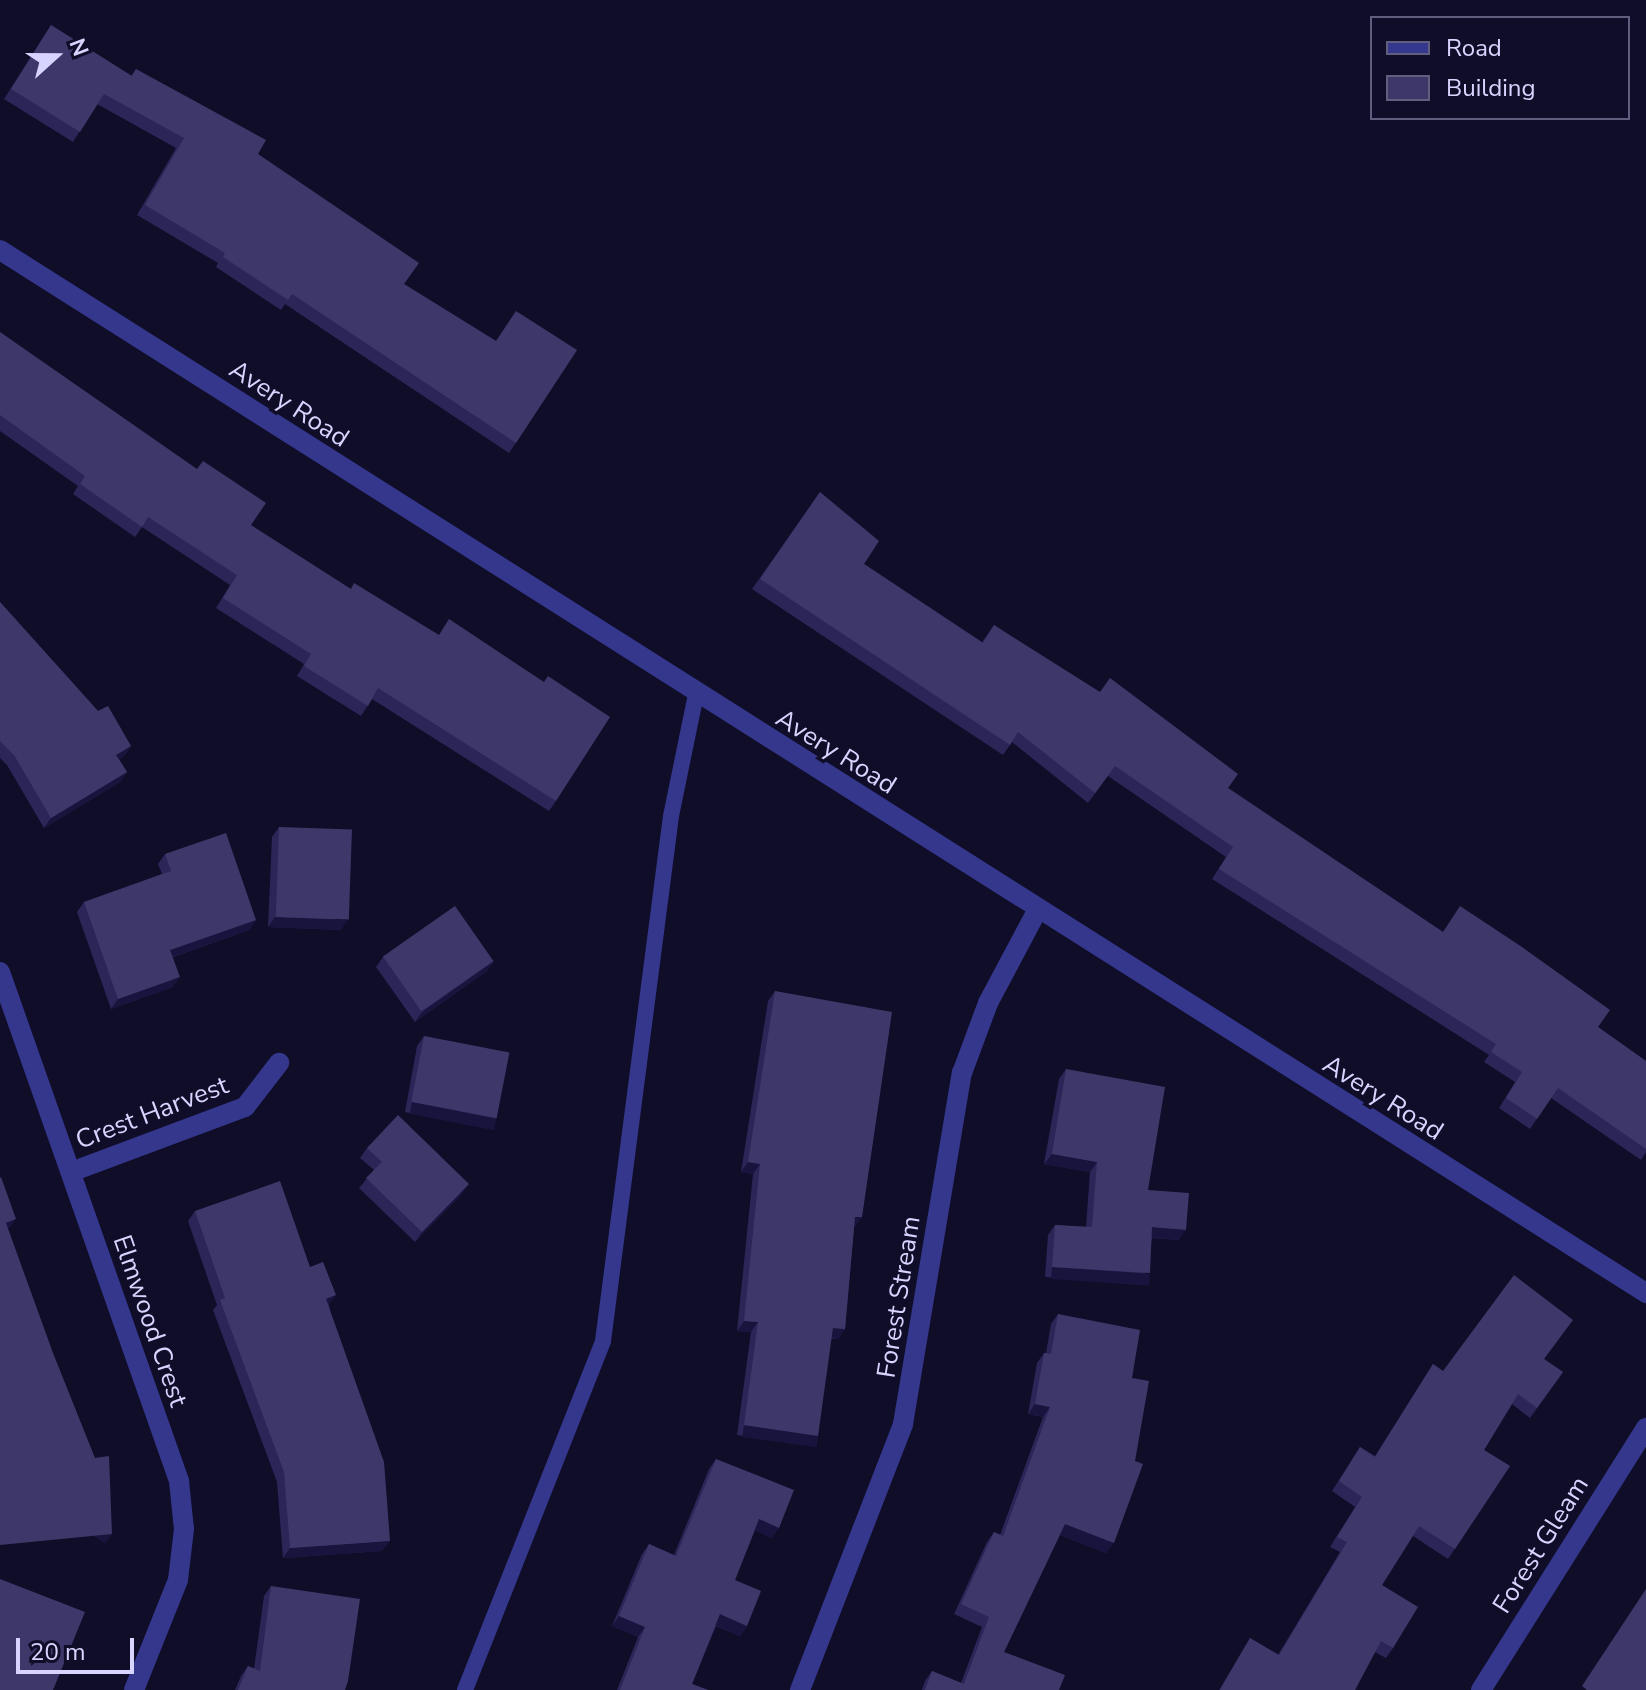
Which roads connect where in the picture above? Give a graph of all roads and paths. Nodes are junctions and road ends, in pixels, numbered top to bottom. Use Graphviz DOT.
graph roads {
  1 [pos="0,250"];
  2 [pos="696,694"];
  3 [pos="1037,911"];
  4 [pos="0,972"];
  5 [pos="279,1063"];
  6 [pos="71,1172"];
  7 [pos="1646,1293"];
  8 [pos="1646,1428"];
  9 [pos="134,1690"];
  10 [pos="465,1690"];
  11 [pos="800,1690"];
  12 [pos="1481,1690"];
  1 -- 2 [label="street, Avery Road"];
  2 -- 3 [label="street, Avery Road"];
  2 -- 10 [label="lane"];
  3 -- 7 [label="street, Avery Road"];
  3 -- 11 [label="street, Forest Stream"];
  4 -- 6 [label="street, Elmwood Crest"];
  5 -- 6 [label="street, Crest Harvest"];
  6 -- 9 [label="street, Elmwood Crest"];
  8 -- 12 [label="street, Forest Gleam"];
}
